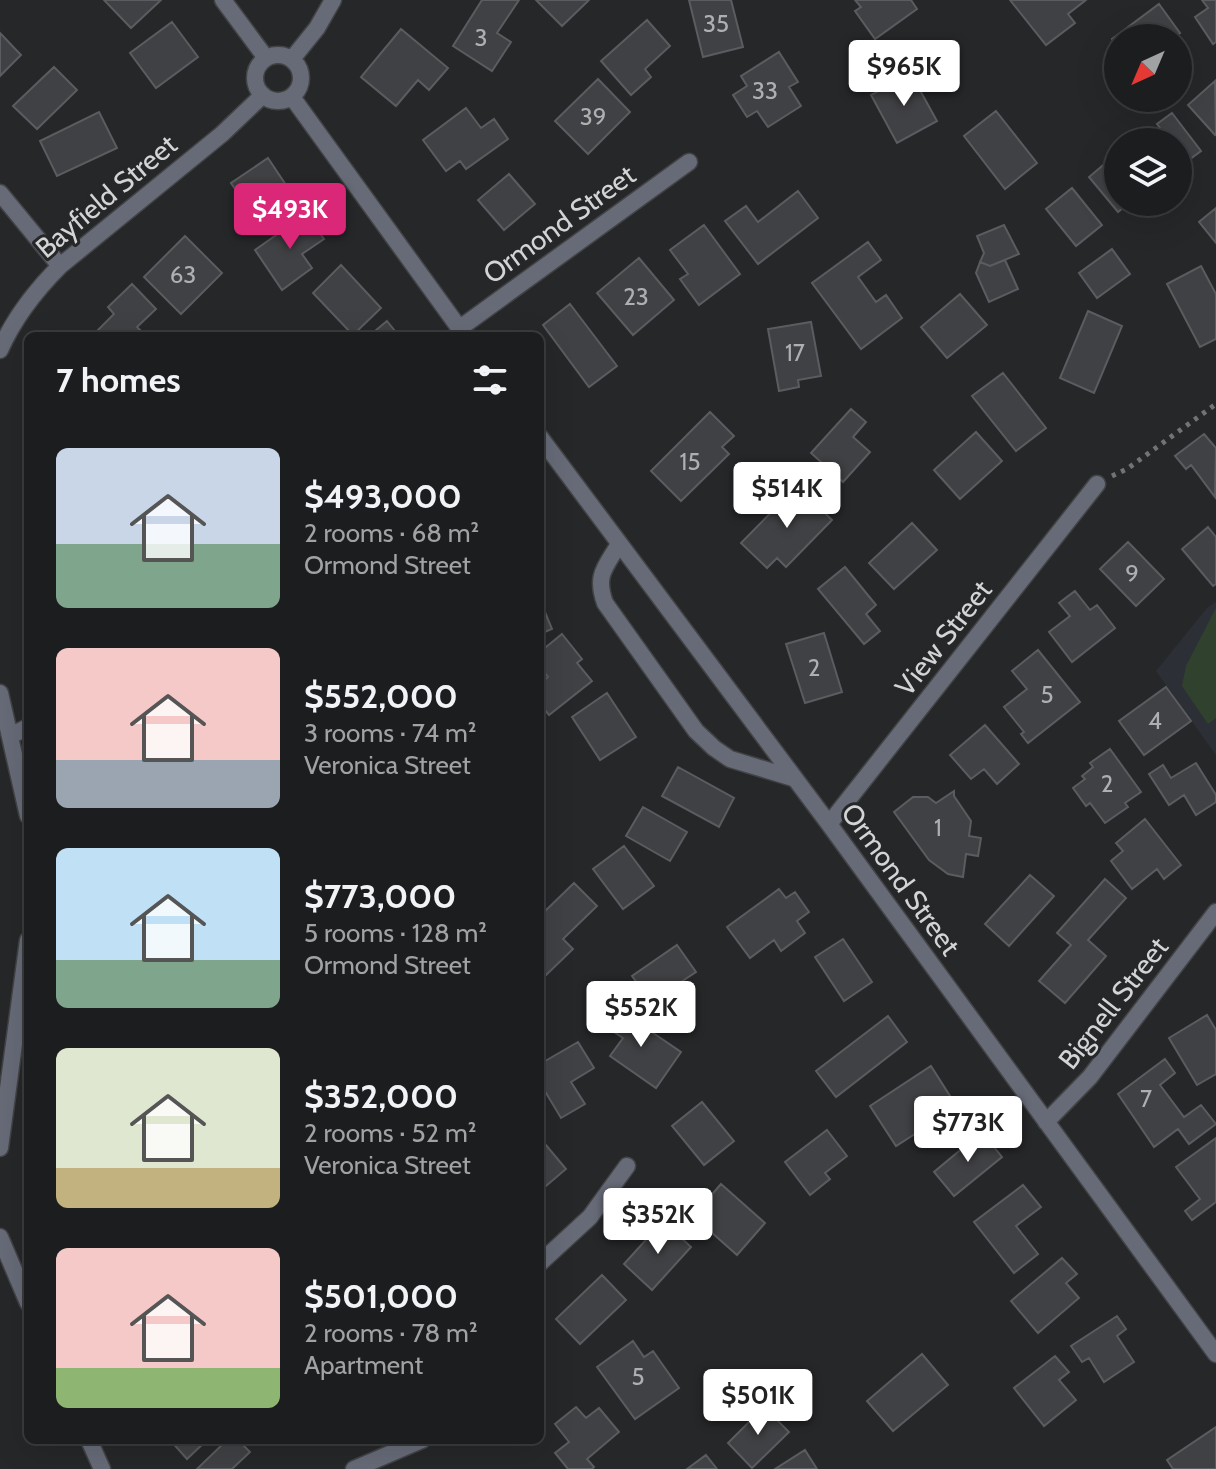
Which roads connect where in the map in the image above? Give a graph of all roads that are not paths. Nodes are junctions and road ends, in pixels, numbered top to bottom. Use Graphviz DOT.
graph roads {
  1 [pos="223,0"];
  2 [pos="333,0"];
  3 [pos="266,58"];
  4 [pos="292,59"];
  5 [pos="263,95"];
  6 [pos="292,97"];
  7 [pos="689,162"];
  8 [pos="0,193"];
  9 [pos="60,266"];
  10 [pos="462,332"];
  11 [pos="0,350"];
  12 [pos="544,442"];
  13 [pos="1097,484"];
  14 [pos="619,544"];
  15 [pos="0,693"];
  16 [pos="24,729"];
  17 [pos="10,736"];
  18 [pos="793,778"];
  19 [pos="24,798"];
  20 [pos="829,824"];
  21 [pos="1216,912"];
  22 [pos="24,970"];
  23 [pos="1046,1122"];
  24 [pos="0,1148"];
  25 [pos="627,1166"];
  26 [pos="0,1237"];
  27 [pos="544,1259"];
  28 [pos="24,1294"];
  29 [pos="1216,1354"];
  30 [pos="91,1444"];
  31 [pos="413,1444"];
  32 [pos="102,1469"];
  33 [pos="354,1469"];
  1 -- 3 [label="street"];
  2 -- 4 [label="street"];
  3 -- 4 [label="street"];
  3 -- 5 [label="street"];
  4 -- 6 [label="street"];
  5 -- 6 [label="street"];
  5 -- 9 [label="street, Bayfield Street"];
  6 -- 10 [label="street, Ormond Street"];
  7 -- 10 [label="street, Ormond Street"];
  8 -- 9 [label="street"];
  9 -- 11 [label="street, Bayfield Street"];
  12 -- 14 [label="street, Ormond Street"];
  13 -- 20 [label="street, View Street"];
  14 -- 18 [label="street, Ormond Street"];
  14 -- 18 [label="street"];
  15 -- 17 [label="street"];
  16 -- 17 [label="street"];
  17 -- 19 [label="street"];
  18 -- 20 [label="street, Ormond Street"];
  20 -- 23 [label="street, Ormond Street"];
  21 -- 23 [label="street, Bignell Street"];
  22 -- 24 [label="street"];
  23 -- 29 [label="street, Ormond Street"];
  25 -- 27 [label="street"];
  26 -- 28 [label="street"];
  30 -- 32 [label="street"];
  31 -- 33 [label="street"];
}
